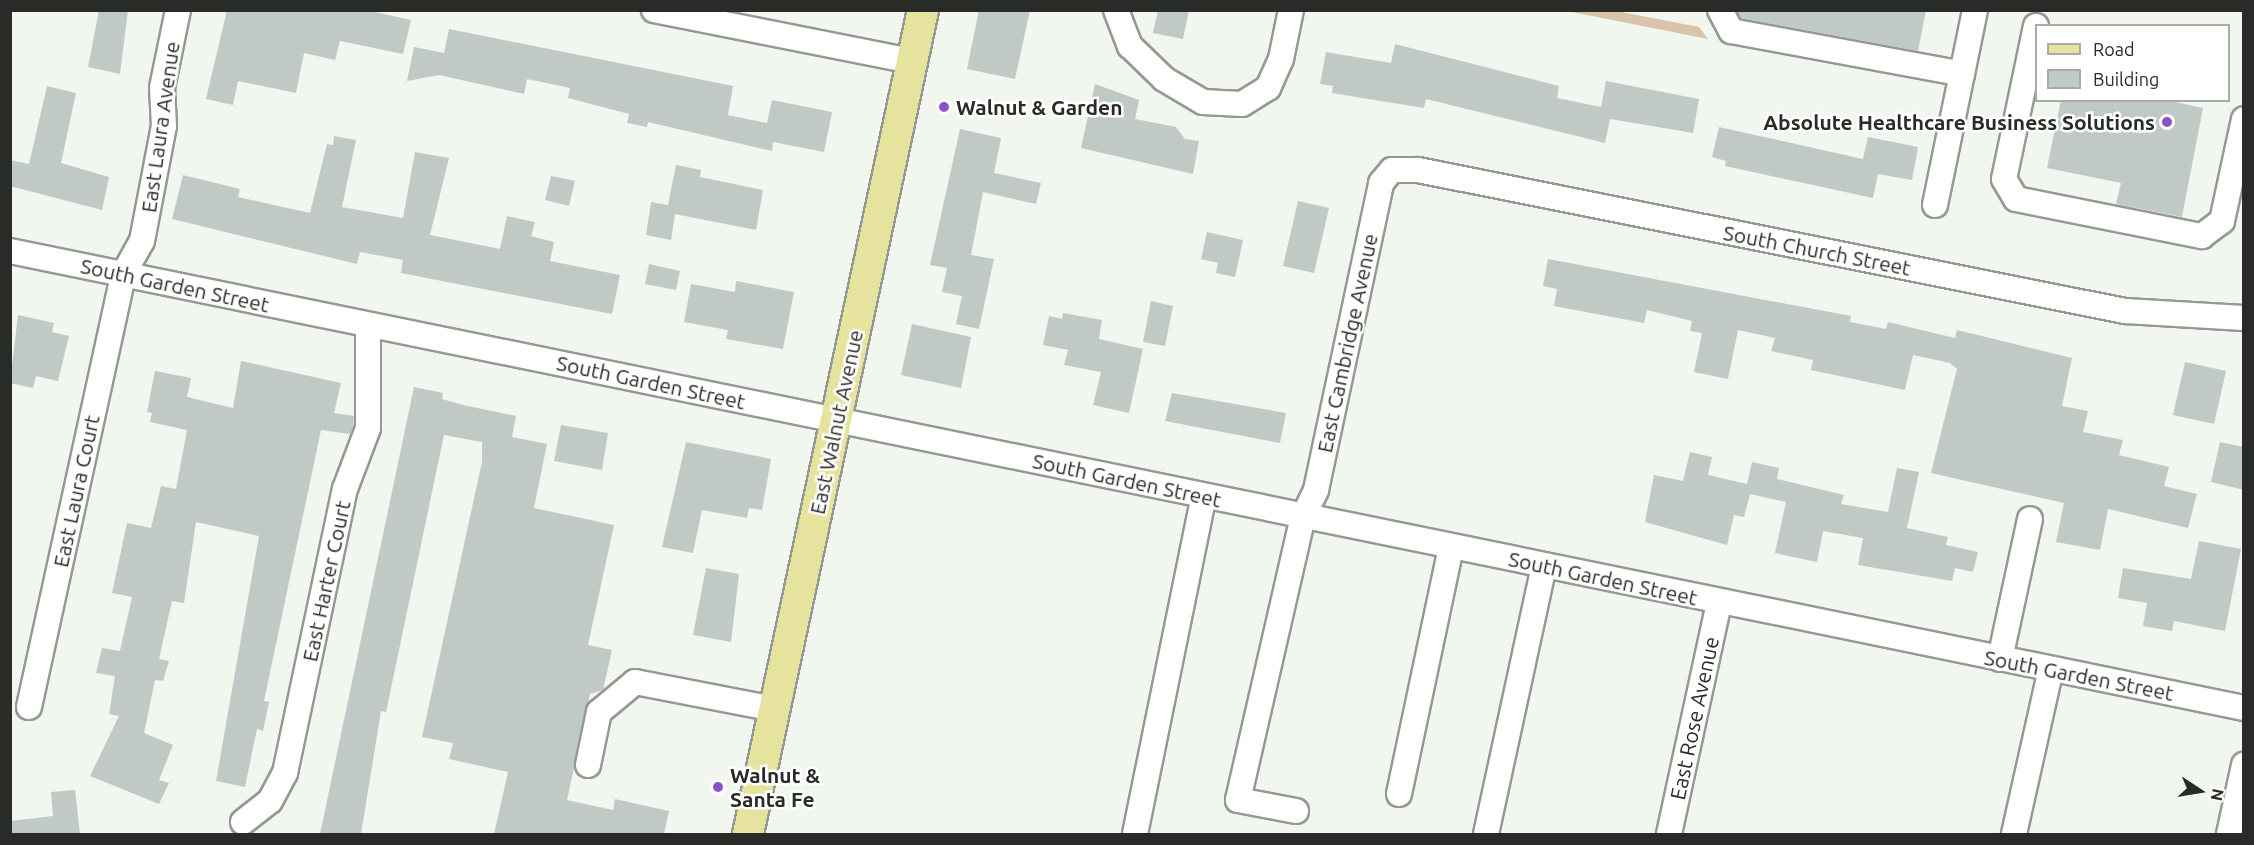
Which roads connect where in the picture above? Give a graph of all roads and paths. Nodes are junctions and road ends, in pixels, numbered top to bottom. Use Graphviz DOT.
graph roads {
  1 [pos="178,10"];
  2 [pos="654,10"];
  3 [pos="923,10"];
  4 [pos="1116,10"];
  5 [pos="1291,10"];
  6 [pos="1720,10"];
  7 [pos="1975,10"];
  8 [pos="2035,35"];
  9 [pos="912,62"];
  10 [pos="1962,74"];
  11 [pos="2244,119"];
  12 [pos="1392,170"];
  13 [pos="1935,205"];
  14 [pos="10,250"];
  15 [pos="123,275"];
  16 [pos="2244,318"];
  17 [pos="368,325"];
  18 [pos="836,420"];
  19 [pos="1203,496"];
  20 [pos="1303,517"];
  21 [pos="2030,519"];
  22 [pos="1451,547"];
  23 [pos="1544,566"];
  24 [pos="1719,602"];
  25 [pos="2000,659"];
  26 [pos="2050,669"];
  27 [pos="29,707"];
  28 [pos="2244,708"];
  29 [pos="774,709"];
  30 [pos="588,765"];
  31 [pos="2244,765"];
  32 [pos="1399,794"];
  33 [pos="1296,811"];
  34 [pos="243,822"];
  35 [pos="748,834"];
  36 [pos="1135,834"];
  37 [pos="1486,834"];
  38 [pos="1669,834"];
  39 [pos="2014,834"];
  40 [pos="2229,834"];
  1 -- 15 [label="street, East Laura Avenue"];
  2 -- 9 [label="street"];
  3 -- 9 [label="main road, East Walnut Avenue"];
  4 -- 5 [label="street"];
  6 -- 10 [label="street"];
  7 -- 10 [label="street"];
  8 -- 11 [label="street"];
  9 -- 18 [label="main road, East Walnut Avenue"];
  10 -- 13 [label="street"];
  12 -- 16 [label="street, South Church Street"];
  12 -- 20 [label="street, East Cambridge Avenue"];
  14 -- 15 [label="street, South Garden Street"];
  15 -- 17 [label="street, South Garden Street"];
  15 -- 27 [label="street, East Laura Court"];
  17 -- 18 [label="street, South Garden Street"];
  17 -- 34 [label="street, East Harter Court"];
  18 -- 19 [label="street, South Garden Street"];
  18 -- 29 [label="main road, East Walnut Avenue"];
  19 -- 20 [label="street, South Garden Street"];
  19 -- 36 [label="street"];
  20 -- 22 [label="street, South Garden Street"];
  20 -- 33 [label="street, East Cambridge Avenue"];
  21 -- 25 [label="street"];
  22 -- 23 [label="street, South Garden Street"];
  22 -- 32 [label="street"];
  23 -- 24 [label="street, South Garden Street"];
  23 -- 37 [label="street"];
  24 -- 25 [label="street, South Garden Street"];
  24 -- 38 [label="street, East Rose Avenue"];
  25 -- 26 [label="street, South Garden Street"];
  26 -- 28 [label="street, South Garden Street"];
  26 -- 39 [label="street"];
  29 -- 30 [label="street"];
  29 -- 35 [label="main road, East Walnut Avenue"];
  31 -- 40 [label="street"];
}
